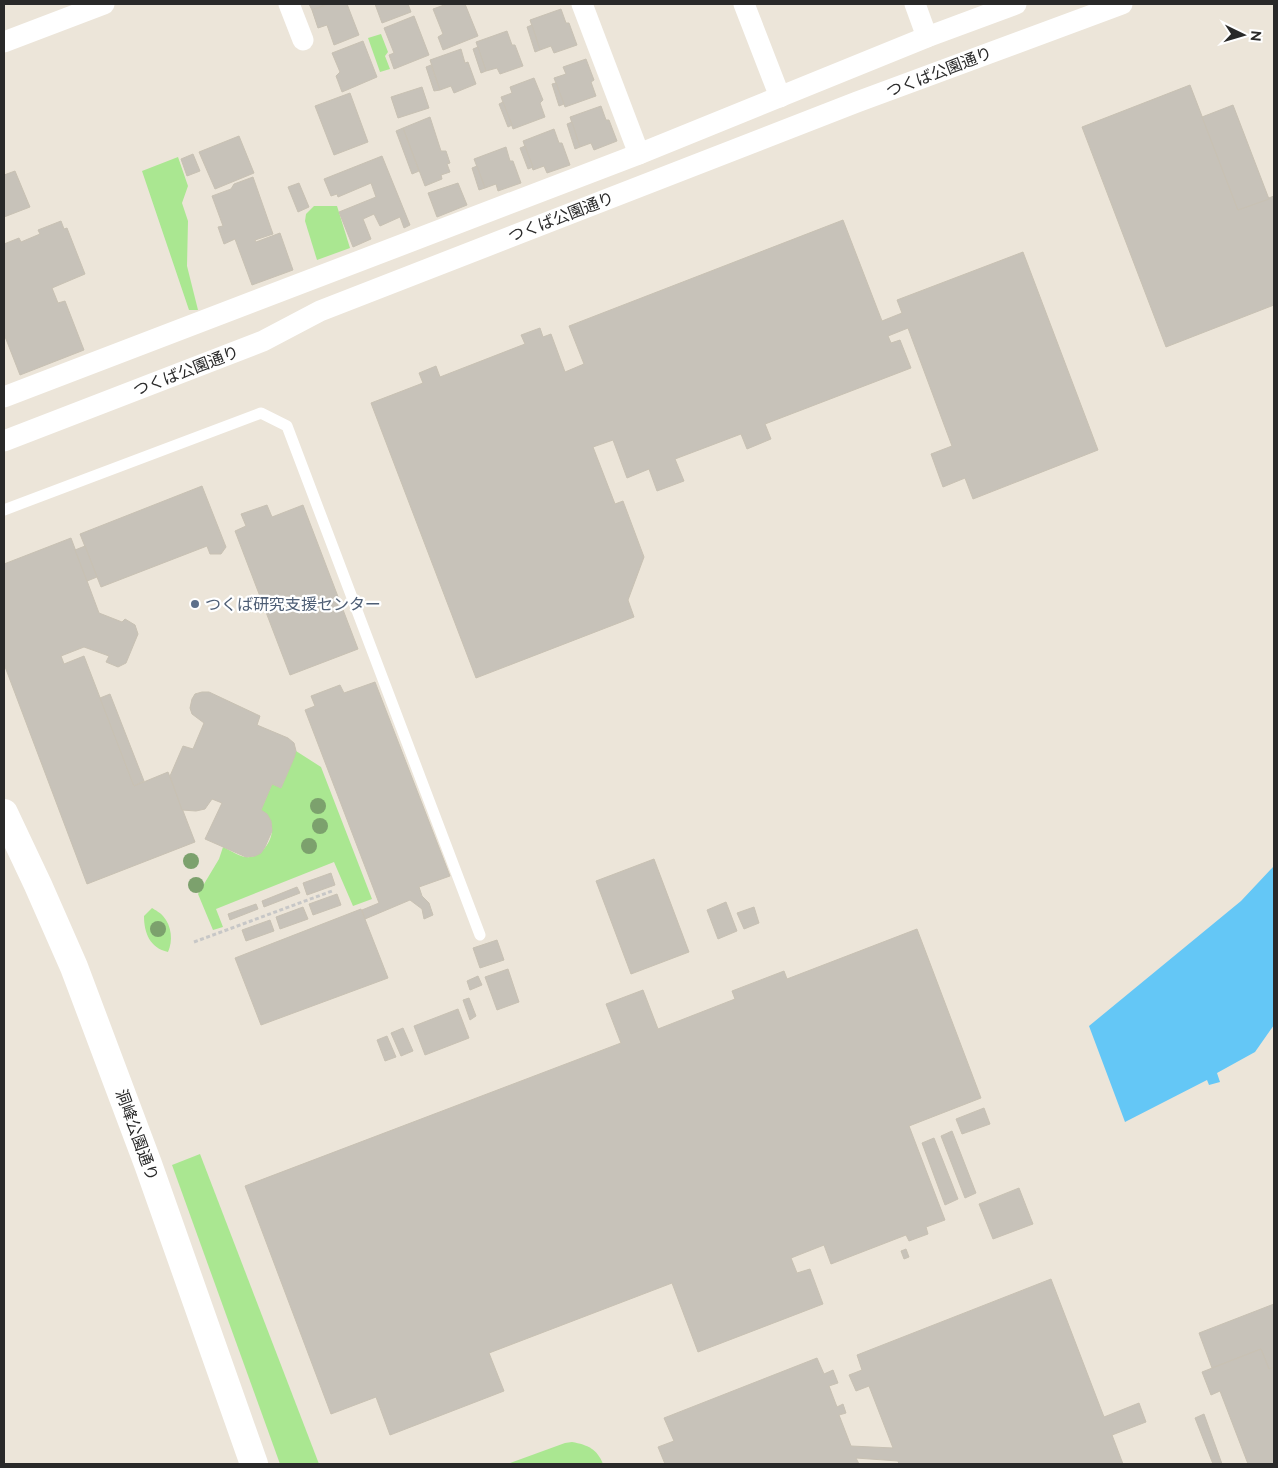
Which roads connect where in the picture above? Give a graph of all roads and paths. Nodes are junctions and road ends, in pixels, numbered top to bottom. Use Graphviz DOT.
graph roads {
  1 [pos="104,4"];
  2 [pos="289,4"];
  3 [pos="582,4"];
  4 [pos="744,4"];
  5 [pos="914,4"];
  6 [pos="1016,4"];
  7 [pos="1122,4"];
  8 [pos="927,37"];
  9 [pos="303,40"];
  10 [pos="4,42"];
  11 [pos="780,97"];
  12 [pos="639,154"];
  13 [pos="4,397"];
  14 [pos="4,441"];
  15 [pos="4,510"];
  16 [pos="4,813"];
  17 [pos="332,891"];
  18 [pos="480,935"];
  19 [pos="194,942"];
  20 [pos="254,1464"];
  1 -- 10 [label="street"];
  2 -- 9 [label="street"];
  3 -- 12 [label="street"];
  4 -- 11 [label="street"];
  5 -- 8 [label="street"];
  6 -- 8 [label="street"];
  7 -- 14 [label="street, つくば公園通り"];
  8 -- 11 [label="street"];
  11 -- 12 [label="street"];
  12 -- 13 [label="street"];
  15 -- 18 [label="lane"];
  16 -- 20 [label="street, 洞峰公園通り"];
  17 -- 19 [label="path"];
}
